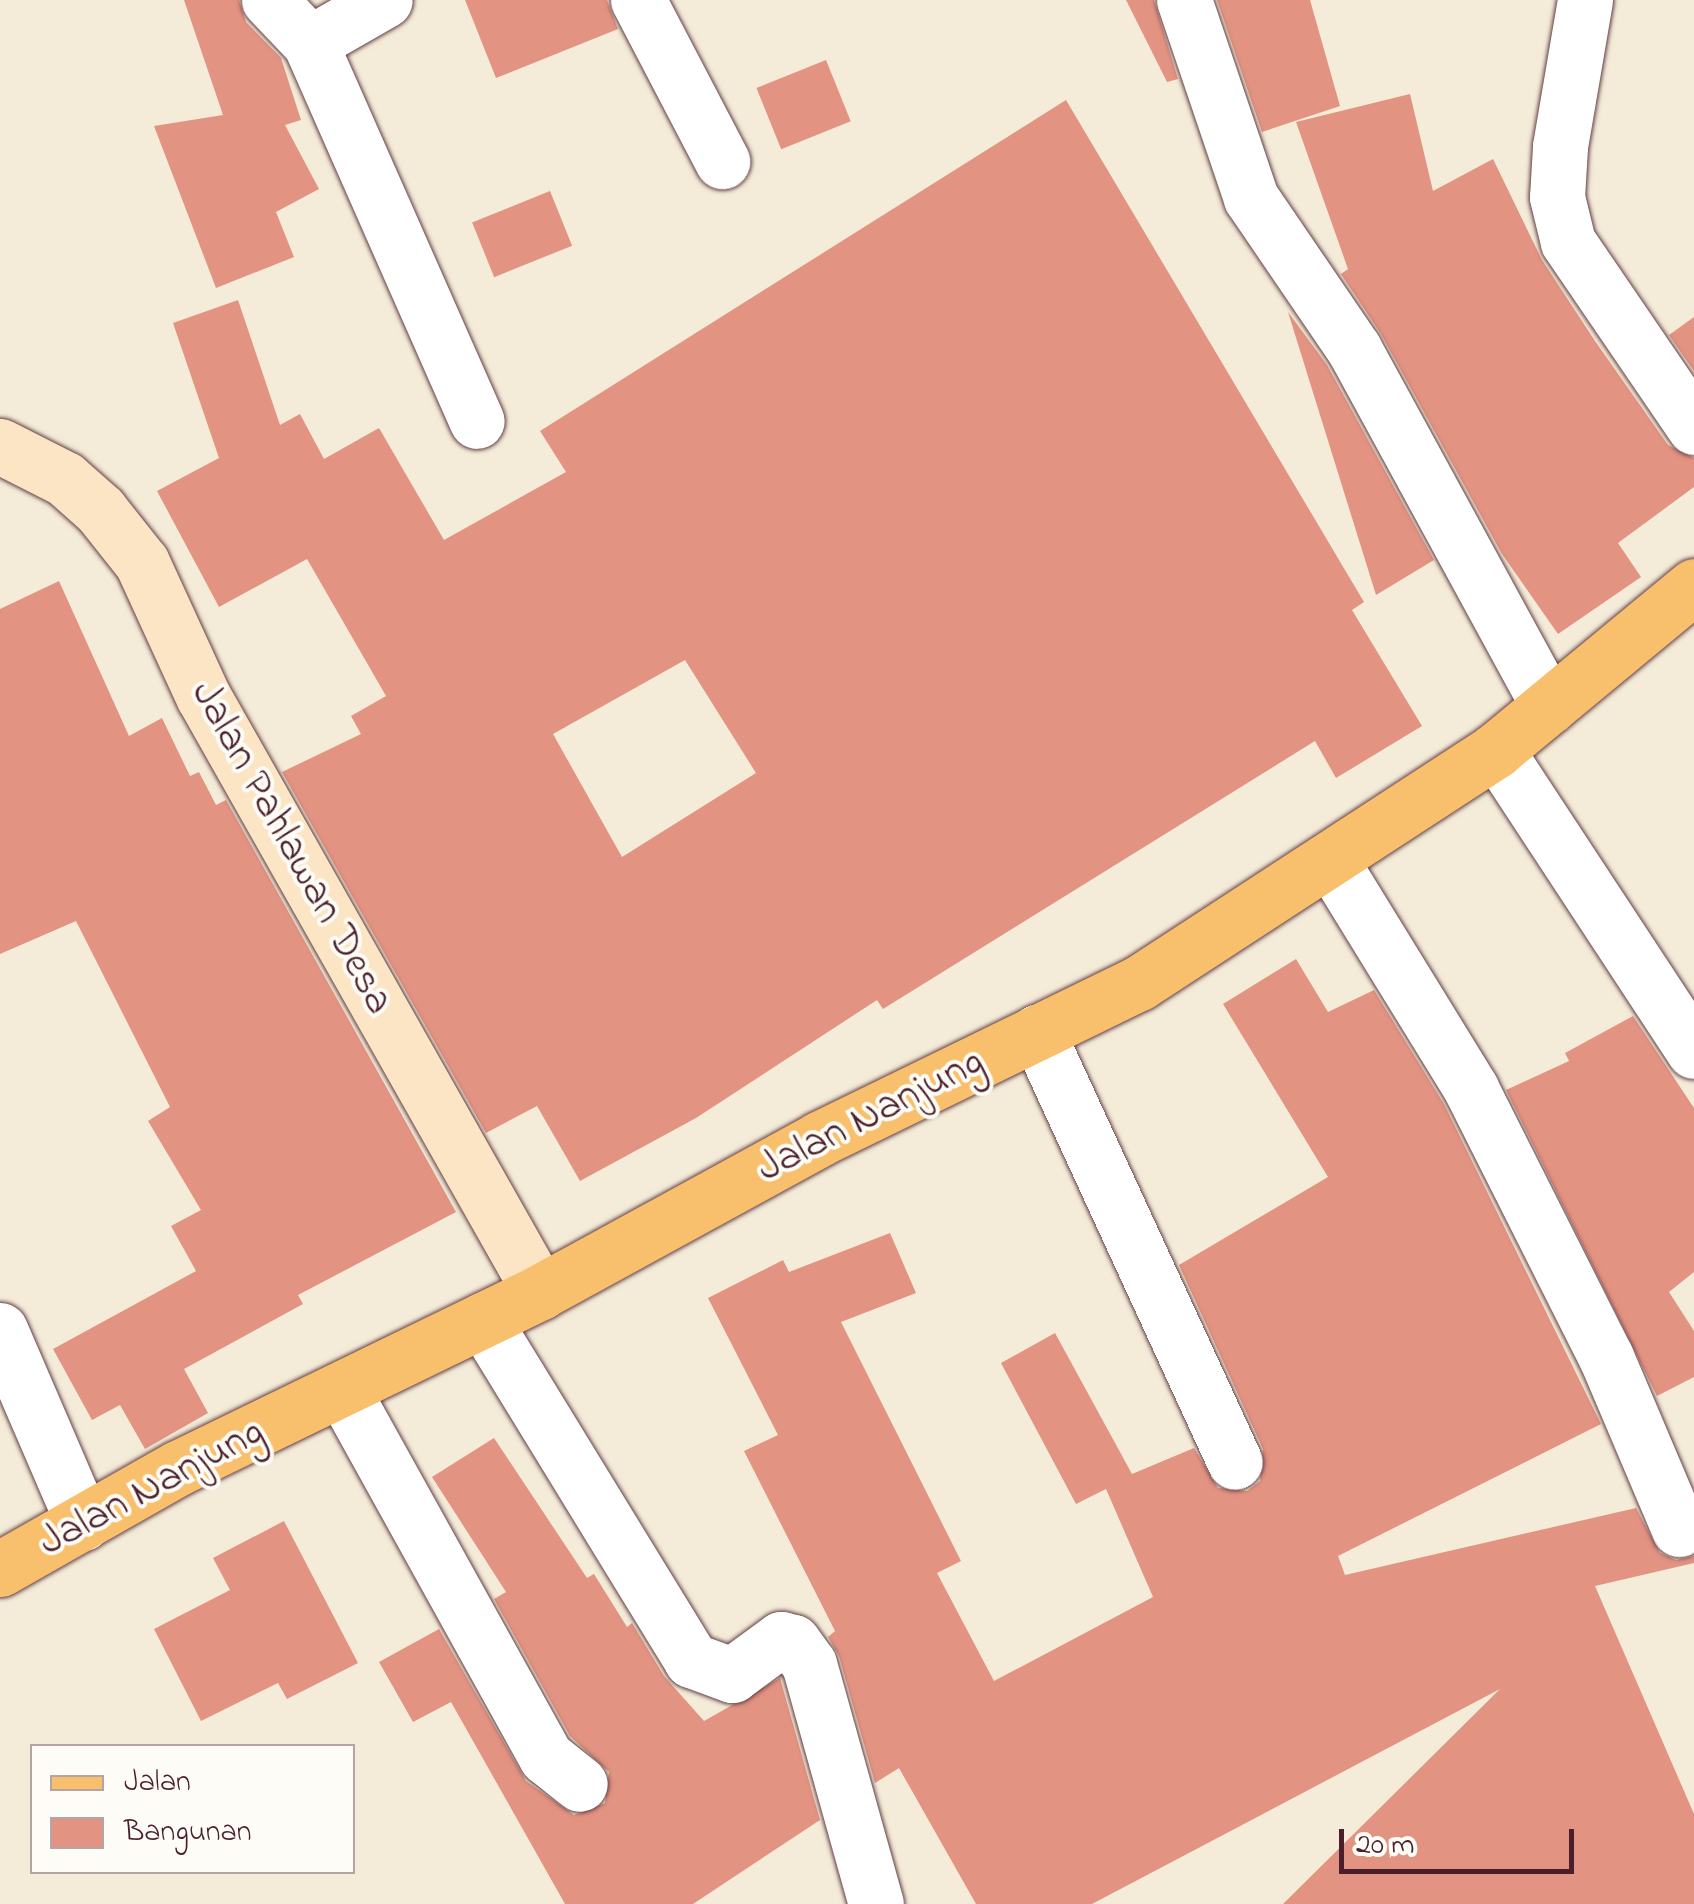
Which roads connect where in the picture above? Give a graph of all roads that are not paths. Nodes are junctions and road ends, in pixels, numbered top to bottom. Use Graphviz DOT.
graph roads {
  1 [pos="269,0"];
  2 [pos="385,0"];
  3 [pos="638,0"];
  4 [pos="1184,0"];
  5 [pos="1585,0"];
  6 [pos="310,43"];
  7 [pos="722,160"];
  8 [pos="477,421"];
  9 [pos="1694,427"];
  10 [pos="0,446"];
  11 [pos="1694,586"];
  12 [pos="1549,706"];
  13 [pos="1496,750"];
  14 [pos="1331,862"];
  15 [pos="1038,1032"];
  16 [pos="1694,1051"];
  17 [pos="540,1292"];
  18 [pos="484,1320"];
  19 [pos="0,1330"];
  20 [pos="342,1389"];
  21 [pos="1235,1462"];
  22 [pos="84,1523"];
  23 [pos="1680,1529"];
  24 [pos="0,1569"];
  25 [pos="580,1784"];
  26 [pos="876,1904"];
  1 -- 6 [label="street"];
  2 -- 6 [label="street"];
  3 -- 7 [label="street"];
  4 -- 12 [label="street"];
  5 -- 9 [label="street"];
  6 -- 8 [label="street"];
  10 -- 17 [label="main road, Jalan Pahlawan Desa"];
  11 -- 12 [label="main road, Jalan Nanjung"];
  12 -- 13 [label="main road, Jalan Nanjung"];
  13 -- 14 [label="main road, Jalan Nanjung"];
  13 -- 16 [label="street"];
  14 -- 15 [label="main road, Jalan Nanjung"];
  14 -- 23 [label="street"];
  15 -- 17 [label="main road, Jalan Nanjung"];
  15 -- 21 [label="street"];
  17 -- 18 [label="main road, Jalan Nanjung"];
  18 -- 20 [label="main road, Jalan Nanjung"];
  18 -- 26 [label="street"];
  19 -- 22 [label="street"];
  20 -- 22 [label="main road, Jalan Nanjung"];
  20 -- 25 [label="street"];
  22 -- 24 [label="main road, Jalan Nanjung"];
}
